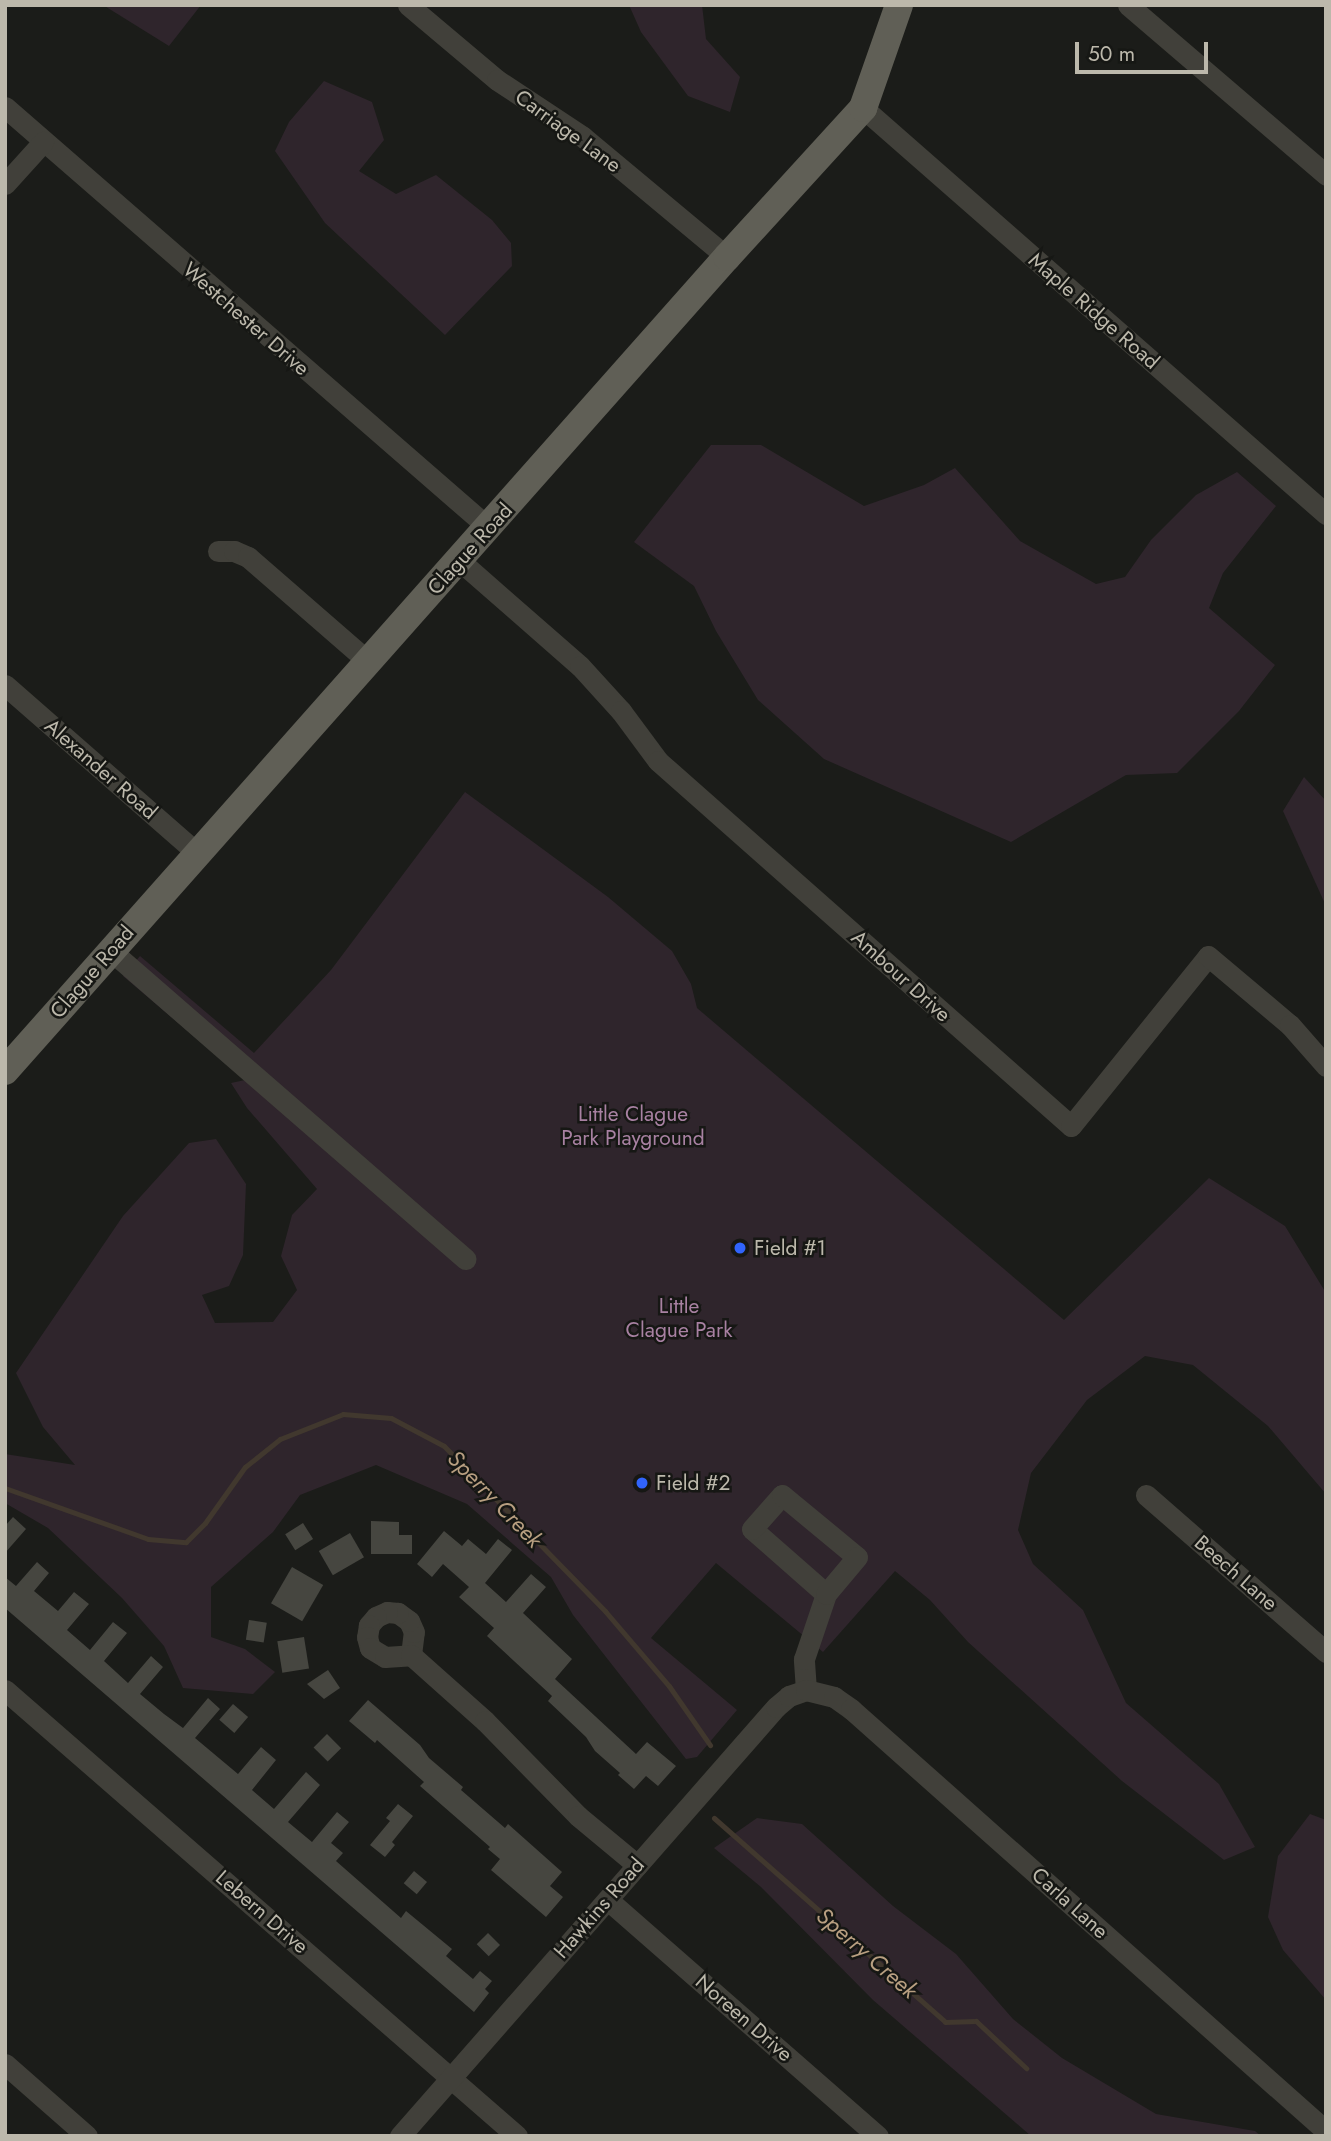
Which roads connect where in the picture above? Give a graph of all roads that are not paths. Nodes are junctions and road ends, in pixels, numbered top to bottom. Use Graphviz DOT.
graph roads {
  1 [pos="408,5"];
  2 [pos="899,5"];
  3 [pos="1128,5"];
  4 [pos="5,107"];
  5 [pos="863,108"];
  6 [pos="43,142"];
  7 [pos="1326,175"];
  8 [pos="5,184"];
  9 [pos="727,257"];
  10 [pos="1326,514"];
  11 [pos="489,528"];
  12 [pos="218,551"];
  13 [pos="460,561"];
  14 [pos="369,662"];
  15 [pos="5,685"];
  16 [pos="198,853"];
  17 [pos="110,950"];
  18 [pos="1326,1066"];
  19 [pos="5,1072"];
  20 [pos="465,1259"];
  21 [pos="1146,1494"];
  22 [pos="826,1594"];
  23 [pos="1326,1652"];
  24 [pos="411,1656"];
  25 [pos="5,1690"];
  26 [pos="806,1690"];
  27 [pos="637,1865"];
  28 [pos="608,1900"];
  29 [pos="5,2064"];
  30 [pos="451,2076"];
  31 [pos="1326,2131"];
  32 [pos="87,2136"];
  33 [pos="400,2136"];
  34 [pos="517,2136"];
  35 [pos="878,2136"];
  1 -- 9 [label="street, Carriage Lane"];
  2 -- 5 [label="main road, Clague Road"];
  3 -- 7 [label="street"];
  4 -- 6 [label="street, Westchester Drive"];
  5 -- 9 [label="main road, Clague Road"];
  5 -- 10 [label="street, Maple Ridge Road"];
  6 -- 8 [label="street"];
  6 -- 11 [label="street, Westchester Drive"];
  9 -- 11 [label="main road, Clague Road"];
  11 -- 13 [label="main road, Clague Road"];
  12 -- 14 [label="street"];
  13 -- 14 [label="main road, Clague Road"];
  13 -- 18 [label="street, Ambour Drive"];
  14 -- 16 [label="main road, Clague Road"];
  15 -- 16 [label="street, Alexander Road"];
  16 -- 17 [label="main road, Clague Road"];
  17 -- 19 [label="main road, Clague Road"];
  17 -- 20 [label="street"];
  21 -- 23 [label="street, Beech Lane"];
  22 -- 22 [label="street"];
  22 -- 26 [label="street"];
  24 -- 27 [label="street"];
  25 -- 30 [label="street, Lebern Drive"];
  26 -- 27 [label="street, Hawkins Road"];
  26 -- 31 [label="street, Carla Lane"];
  27 -- 28 [label="street, Hawkins Road"];
  28 -- 30 [label="street, Hawkins Road"];
  28 -- 35 [label="street, Noreen Drive"];
  29 -- 32 [label="street"];
  30 -- 33 [label="street, Hawkins Road"];
  30 -- 34 [label="street, Lebern Drive"];
}
